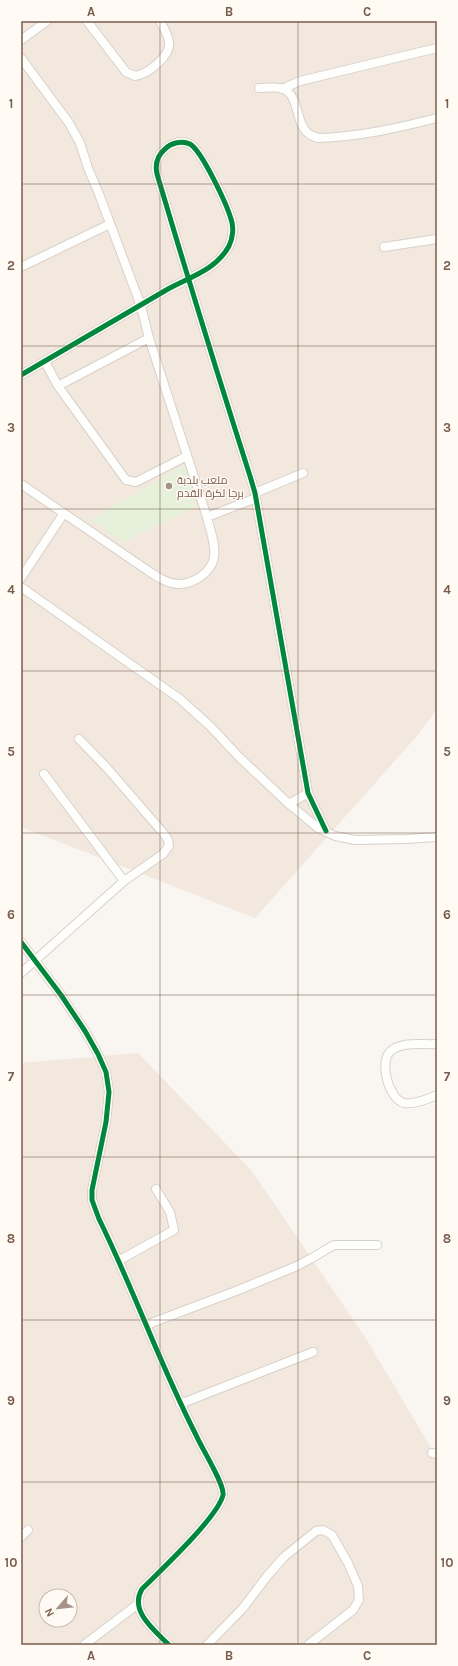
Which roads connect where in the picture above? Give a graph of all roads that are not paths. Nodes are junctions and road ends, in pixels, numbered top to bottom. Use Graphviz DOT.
graph roads {
  1 [pos="47,21"];
  2 [pos="87,21"];
  3 [pos="160,21"];
  4 [pos="21,40"];
  5 [pos="437,48"];
  6 [pos="21,58"];
  7 [pos="259,88"];
  8 [pos="282,89"];
  9 [pos="437,118"];
  10 [pos="110,224"];
  11 [pos="437,239"];
  12 [pos="384,247"];
  13 [pos="21,267"];
  14 [pos="189,279"];
  15 [pos="141,306"];
  16 [pos="149,338"];
  17 [pos="44,362"];
  18 [pos="21,375"];
  19 [pos="58,386"];
  20 [pos="187,456"];
  21 [pos="303,473"];
  22 [pos="21,484"];
  23 [pos="255,496"];
  24 [pos="64,514"];
  25 [pos="207,517"];
  26 [pos="21,578"];
  27 [pos="21,586"];
  28 [pos="78,739"];
  29 [pos="44,774"];
  30 [pos="308,794"];
  31 [pos="289,804"];
  32 [pos="326,831"];
  33 [pos="437,837"];
  34 [pos="124,881"];
  35 [pos="21,942"];
  36 [pos="35,960"];
  37 [pos="21,973"];
  38 [pos="437,1044"];
  39 [pos="437,1095"];
  40 [pos="156,1189"];
  41 [pos="377,1245"];
  42 [pos="118,1261"];
  43 [pos="146,1325"];
  44 [pos="313,1352"];
  45 [pos="180,1404"];
  46 [pos="28,1530"];
  47 [pos="21,1537"];
  48 [pos="138,1604"];
  49 [pos="84,1645"];
  50 [pos="169,1645"];
  51 [pos="208,1645"];
  52 [pos="308,1645"];
  1 -- 4 [label="street"];
  2 -- 3 [label="street"];
  5 -- 8 [label="street"];
  6 -- 10 [label="street"];
  7 -- 8 [label="street"];
  8 -- 9 [label="street"];
  10 -- 13 [label="street"];
  10 -- 15 [label="street"];
  11 -- 12 [label="street"];
  14 -- 14 [label="street"];
  14 -- 15 [label="street"];
  14 -- 23 [label="street"];
  15 -- 16 [label="street"];
  15 -- 17 [label="street"];
  16 -- 19 [label="street"];
  16 -- 20 [label="street"];
  17 -- 18 [label="street"];
  17 -- 19 [label="street"];
  19 -- 20 [label="street"];
  20 -- 25 [label="street"];
  21 -- 23 [label="street"];
  22 -- 24 [label="street"];
  23 -- 25 [label="street"];
  23 -- 30 [label="street"];
  24 -- 25 [label="street"];
  24 -- 26 [label="street"];
  27 -- 31 [label="street"];
  28 -- 34 [label="street"];
  29 -- 34 [label="street"];
  30 -- 31 [label="street"];
  30 -- 32 [label="street"];
  31 -- 32 [label="street"];
  32 -- 33 [label="street"];
  34 -- 36 [label="street"];
  35 -- 36 [label="street"];
  36 -- 37 [label="street"];
  36 -- 42 [label="street"];
  38 -- 39 [label="street"];
  40 -- 42 [label="street"];
  41 -- 43 [label="street"];
  42 -- 43 [label="street"];
  43 -- 45 [label="street"];
  44 -- 45 [label="street"];
  45 -- 48 [label="street"];
  46 -- 47 [label="street"];
  48 -- 49 [label="street"];
  48 -- 50 [label="street"];
  51 -- 52 [label="street"];
}
